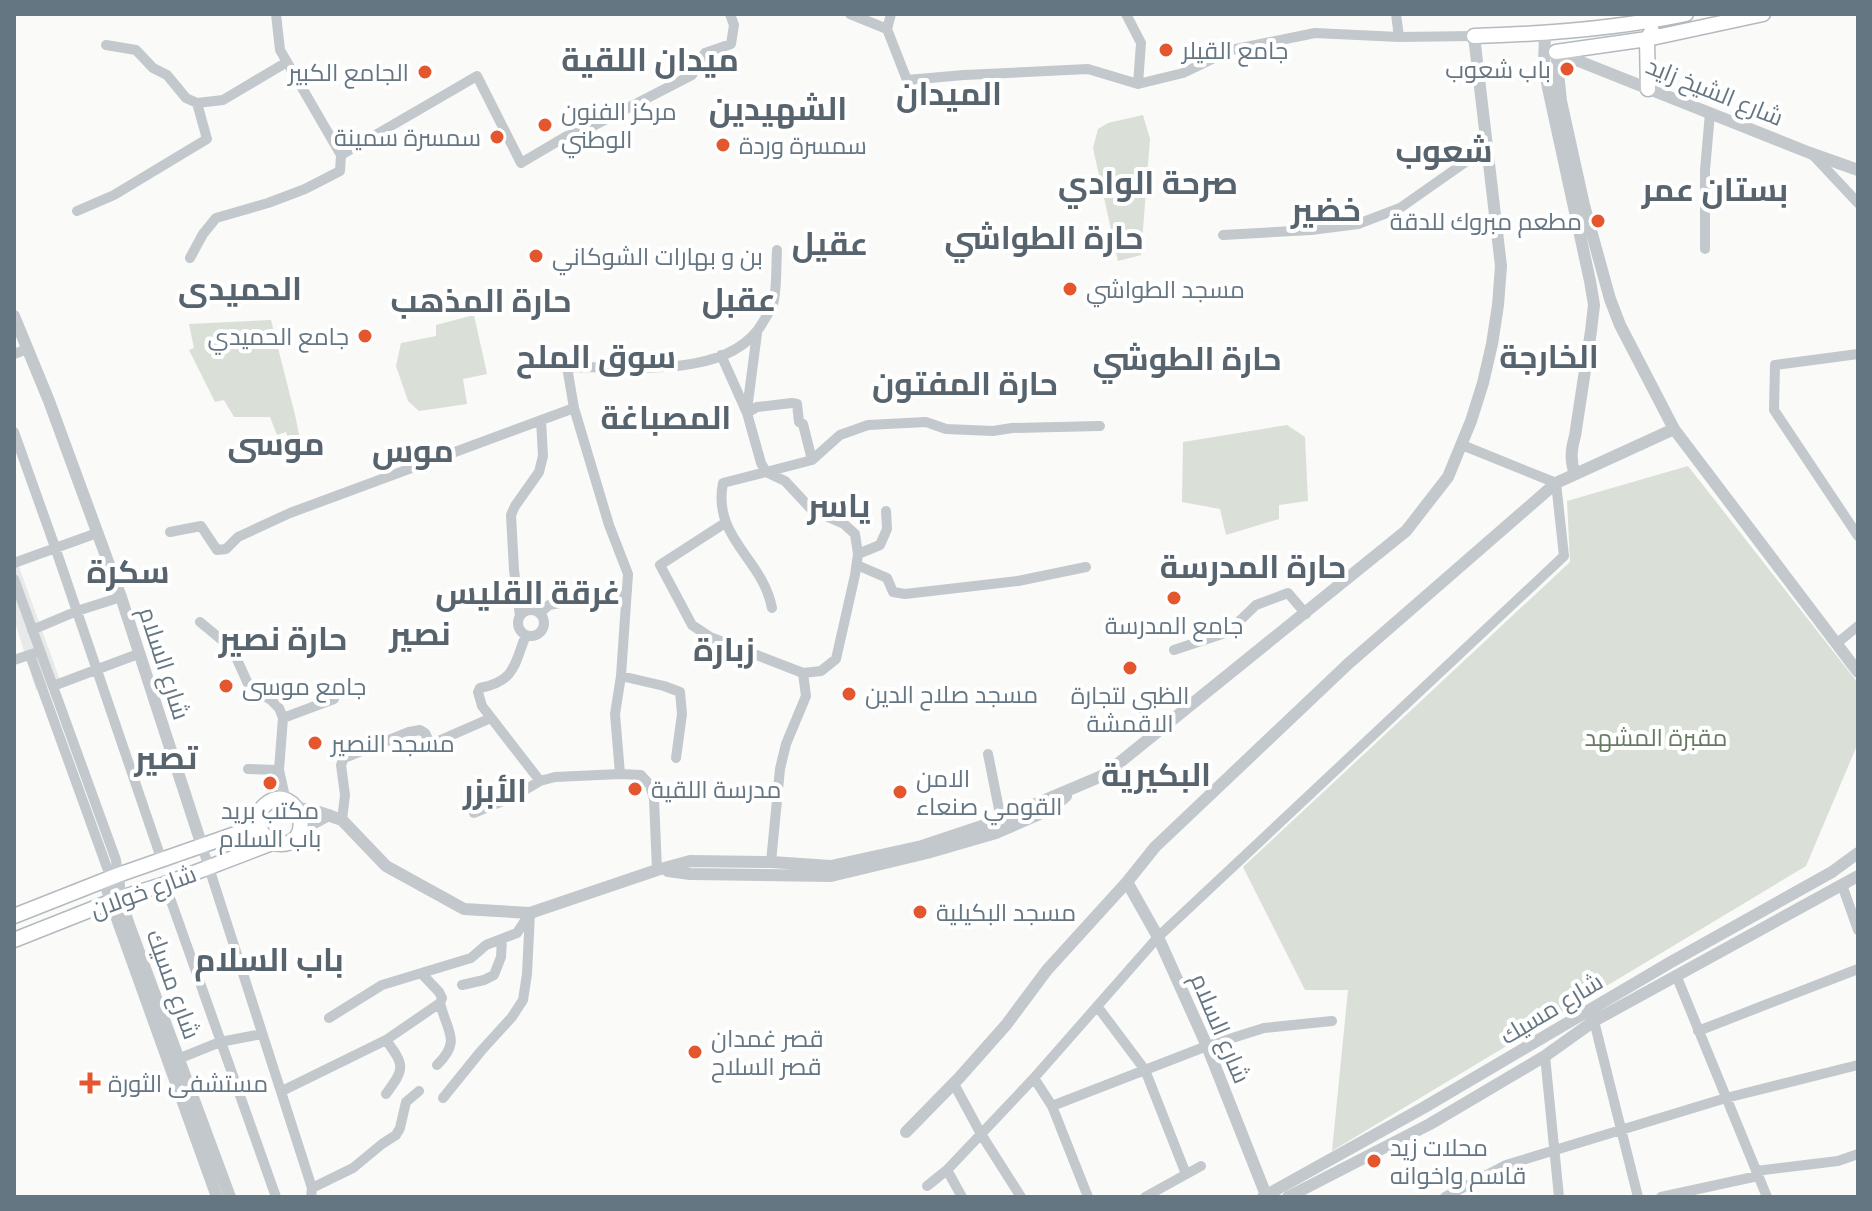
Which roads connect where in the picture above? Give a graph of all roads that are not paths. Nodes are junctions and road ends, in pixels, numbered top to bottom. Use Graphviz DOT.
graph roads {
  1 [pos="276,14"];
  2 [pos="730,14"];
  3 [pos="850,14"];
  4 [pos="891,14"];
  5 [pos="1126,14"];
  6 [pos="1396,14"];
  7 [pos="1686,14"];
  8 [pos="1763,14"];
  9 [pos="1658,17"];
  10 [pos="1607,21"];
  11 [pos="887,29"];
  12 [pos="1545,34"];
  13 [pos="1474,36"];
  14 [pos="1399,37"];
  15 [pos="1647,39"];
  16 [pos="106,45"];
  17 [pos="1556,52"];
  18 [pos="287,62"];
  19 [pos="1138,84"];
  20 [pos="1648,89"];
  21 [pos="197,103"];
  22 [pos="1710,113"];
  23 [pos="1487,147"];
  24 [pos="1810,153"];
  25 [pos="341,155"];
  26 [pos="1858,170"];
  27 [pos="1858,203"];
  28 [pos="77,211"];
  29 [pos="1223,235"];
  30 [pos="1705,249"];
  31 [pos="777,250"];
  32 [pos="190,258"];
  33 [pos="14,316"];
  34 [pos="757,333"];
  35 [pos="27,349"];
  36 [pos="14,354"];
  37 [pos="1858,354"];
  38 [pos="721,355"];
  39 [pos="574,408"];
  40 [pos="747,413"];
  41 [pos="541,420"];
  42 [pos="1100,426"];
  43 [pos="1674,429"];
  44 [pos="14,432"];
  45 [pos="1462,445"];
  46 [pos="812,460"];
  47 [pos="766,472"];
  48 [pos="1575,474"];
  49 [pos="1556,483"];
  50 [pos="886,511"];
  51 [pos="725,523"];
  52 [pos="170,532"];
  53 [pos="97,533"];
  54 [pos="1858,536"];
  55 [pos="55,547"];
  56 [pos="857,560"];
  57 [pos="14,563"];
  58 [pos="1086,567"];
  59 [pos="14,579"];
  60 [pos="627,591"];
  61 [pos="121,597"];
  62 [pos="772,608"];
  63 [pos="77,611"];
  64 [pos="540,613"];
  65 [pos="1306,614"];
  66 [pos="520,616"];
  67 [pos="200,622"];
  68 [pos="1858,626"];
  69 [pos="32,630"];
  70 [pos="526,635"];
  71 [pos="1836,644"];
  72 [pos="1174,650"];
  73 [pos="35,653"];
  74 [pos="138,654"];
  75 [pos="14,660"];
  76 [pos="95,669"];
  77 [pos="1858,672"];
  78 [pos="803,673"];
  79 [pos="621,676"];
  80 [pos="53,686"];
  81 [pos="334,699"];
  82 [pos="283,718"];
  83 [pos="491,718"];
  84 [pos="988,754"];
  85 [pos="676,758"];
  86 [pos="248,769"];
  87 [pos="279,770"];
  88 [pos="620,774"];
  89 [pos="540,781"];
  90 [pos="1079,786"];
  91 [pos="291,804"];
  92 [pos="474,813"];
  93 [pos="336,818"];
  94 [pos="1001,819"];
  95 [pos="258,826"];
  96 [pos="299,831"];
  97 [pos="238,834"];
  98 [pos="272,843"];
  99 [pos="202,846"];
  100 [pos="1858,853"];
  101 [pos="245,854"];
  102 [pos="162,861"];
  103 [pos="771,862"];
  104 [pos="209,867"];
  105 [pos="657,870"];
  106 [pos="1858,876"];
  107 [pos="113,877"];
  108 [pos="1127,882"];
  109 [pos="165,884"];
  110 [pos="1842,885"];
  111 [pos="115,900"];
  112 [pos="36,908"];
  113 [pos="530,913"];
  114 [pos="14,916"];
  115 [pos="45,928"];
  116 [pos="1858,930"];
  117 [pos="1158,937"];
  118 [pos="502,939"];
  119 [pos="14,940"];
  120 [pos="1671,962"];
  121 [pos="1858,969"];
  122 [pos="422,974"];
  123 [pos="1676,975"];
  124 [pos="462,985"];
  125 [pos="440,1003"];
  126 [pos="1097,1006"];
  127 [pos="329,1018"];
  128 [pos="1332,1021"];
  129 [pos="1594,1021"];
  130 [pos="1698,1031"];
  131 [pos="262,1034"];
  132 [pos="386,1040"];
  133 [pos="220,1042"];
  134 [pos="1207,1046"];
  135 [pos="1545,1056"];
  136 [pos="178,1059"];
  137 [pos="437,1065"];
  138 [pos="1858,1065"];
  139 [pos="1145,1070"];
  140 [pos="1034,1078"];
  141 [pos="954,1084"];
  142 [pos="282,1091"];
  143 [pos="419,1091"];
  144 [pos="386,1094"];
  145 [pos="443,1098"];
  146 [pos="1726,1098"];
  147 [pos="1052,1106"];
  148 [pos="1621,1130"];
  149 [pos="906,1132"];
  150 [pos="981,1134"];
  151 [pos="1555,1151"];
  152 [pos="1858,1154"];
  153 [pos="1201,1166"];
  154 [pos="947,1170"];
  155 [pos="1186,1174"];
  156 [pos="1757,1174"];
  157 [pos="927,1186"];
  158 [pos="312,1193"];
  159 [pos="1460,1194"];
  160 [pos="1265,1196"];
  161 [pos="217,1197"];
  162 [pos="230,1197"];
  163 [pos="276,1197"];
  164 [pos="962,1197"];
  165 [pos="1021,1197"];
  166 [pos="1088,1197"];
  167 [pos="1145,1197"];
  168 [pos="1288,1197"];
  169 [pos="1445,1197"];
  170 [pos="1559,1197"];
  171 [pos="1638,1197"];
  172 [pos="1661,1197"];
  173 [pos="1767,1197"];
  1 -- 18 [label="street"];
  2 -- 25 [label="street"];
  3 -- 11 [label="street"];
  4 -- 11 [label="street"];
  5 -- 19 [label="street"];
  6 -- 14 [label="street"];
  7 -- 9 [label="main road"];
  8 -- 15 [label="main road"];
  9 -- 10 [label="main road"];
  9 -- 15 [label="main road"];
  10 -- 12 [label="main road"];
  11 -- 19 [label="street"];
  12 -- 13 [label="main road"];
  12 -- 48 [label="street"];
  13 -- 14 [label="street"];
  13 -- 23 [label="street"];
  14 -- 19 [label="street"];
  15 -- 17 [label="main road"];
  15 -- 20 [label="main road"];
  16 -- 21 [label="street"];
  17 -- 20 [label="street, شارع الشيخ زايد"];
  17 -- 43 [label="street"];
  18 -- 21 [label="street"];
  18 -- 25 [label="street"];
  20 -- 22 [label="street, شارع الشيخ زايد"];
  21 -- 28 [label="street"];
  22 -- 24 [label="street, شارع الشيخ زايد"];
  22 -- 30 [label="street"];
  23 -- 29 [label="street"];
  23 -- 45 [label="street"];
  24 -- 26 [label="street, شارع الشيخ زايد"];
  24 -- 27 [label="street"];
  25 -- 32 [label="street"];
  31 -- 34 [label="street"];
  33 -- 35 [label="street, شارع السلام"];
  34 -- 38 [label="street"];
  34 -- 40 [label="street"];
  35 -- 36 [label="street"];
  35 -- 53 [label="street, شارع السلام"];
  37 -- 54 [label="street"];
  38 -- 39 [label="street"];
  38 -- 40 [label="street"];
  39 -- 41 [label="street"];
  39 -- 60 [label="street"];
  40 -- 46 [label="street"];
  40 -- 47 [label="street"];
  41 -- 52 [label="street"];
  41 -- 66 [label="street"];
  42 -- 46 [label="street"];
  43 -- 48 [label="street"];
  43 -- 71 [label="street"];
  44 -- 55 [label="street"];
  45 -- 49 [label="street"];
  45 -- 65 [label="street"];
  46 -- 47 [label="street"];
  47 -- 51 [label="street"];
  47 -- 56 [label="street"];
  48 -- 49 [label="street"];
  49 -- 108 [label="street"];
  49 -- 117 [label="street"];
  50 -- 56 [label="street"];
  51 -- 62 [label="street"];
  51 -- 78 [label="street"];
  53 -- 55 [label="street"];
  53 -- 61 [label="street, شارع السلام"];
  55 -- 57 [label="street"];
  55 -- 63 [label="street"];
  56 -- 58 [label="street"];
  56 -- 78 [label="street"];
  59 -- 69 [label="street"];
  60 -- 64 [label="street"];
  60 -- 79 [label="street"];
  61 -- 63 [label="street"];
  61 -- 74 [label="street, شارع السلام"];
  63 -- 69 [label="street"];
  63 -- 76 [label="street"];
  64 -- 66 [label="street"];
  64 -- 70 [label="street"];
  65 -- 72 [label="street"];
  65 -- 90 [label="street"];
  66 -- 70 [label="street"];
  67 -- 82 [label="street"];
  68 -- 71 [label="street"];
  69 -- 73 [label="street"];
  70 -- 83 [label="street"];
  71 -- 77 [label="street"];
  73 -- 75 [label="street"];
  73 -- 80 [label="street"];
  73 -- 107 [label="street"];
  74 -- 76 [label="street"];
  74 -- 99 [label="street, شارع السلام"];
  76 -- 80 [label="street"];
  76 -- 102 [label="street"];
  78 -- 103 [label="street"];
  79 -- 85 [label="street"];
  79 -- 88 [label="street"];
  80 -- 107 [label="street"];
  81 -- 82 [label="street"];
  82 -- 87 [label="street"];
  83 -- 89 [label="street"];
  83 -- 93 [label="street"];
  84 -- 94 [label="street"];
  86 -- 87 [label="street"];
  87 -- 91 [label="street"];
  88 -- 89 [label="street"];
  88 -- 105 [label="street"];
  89 -- 92 [label="street"];
  90 -- 94 [label="street"];
  90 -- 105 [label="street"];
  91 -- 93 [label="street"];
  91 -- 95 [label="main road"];
  91 -- 96 [label="main road"];
  93 -- 96 [label="street"];
  93 -- 113 [label="street"];
  94 -- 103 [label="street"];
  95 -- 97 [label="main road, شارع خولان"];
  95 -- 98 [label="main road"];
  96 -- 98 [label="main road"];
  97 -- 99 [label="main road, شارع خولان"];
  97 -- 101 [label="main road"];
  98 -- 101 [label="main road, شارع خولان"];
  99 -- 102 [label="main road, شارع خولان"];
  99 -- 104 [label="street"];
  100 -- 120 [label="street, شارع مسيك"];
  101 -- 104 [label="main road, شارع خولان"];
  102 -- 107 [label="main road, شارع خولان"];
  103 -- 105 [label="street"];
  104 -- 109 [label="main road, شارع خولان"];
  104 -- 131 [label="street"];
  105 -- 113 [label="street"];
  106 -- 110 [label="street, شارع مسيك"];
  107 -- 111 [label="street, شارع مسيك"];
  107 -- 112 [label="main road, شارع خولان"];
  108 -- 117 [label="street, شارع السلام"];
  108 -- 141 [label="street"];
  109 -- 111 [label="main road, شارع خولان"];
  109 -- 133 [label="street"];
  110 -- 116 [label="street"];
  110 -- 123 [label="street, شارع مسيك"];
  111 -- 115 [label="main road, شارع خولان"];
  111 -- 136 [label="street, شارع مسيك"];
  111 -- 161 [label="street, شارع مسيك"];
  112 -- 114 [label="main road, شارع خولان"];
  112 -- 115 [label="main road"];
  113 -- 118 [label="street"];
  113 -- 145 [label="street"];
  115 -- 119 [label="main road, شارع خولان"];
  117 -- 126 [label="street"];
  117 -- 134 [label="street, شارع السلام"];
  118 -- 122 [label="street"];
  118 -- 124 [label="street"];
  120 -- 123 [label="street"];
  120 -- 160 [label="street, شارع مسيك"];
  121 -- 130 [label="street"];
  122 -- 125 [label="street"];
  122 -- 127 [label="street"];
  123 -- 129 [label="street, شارع مسيك"];
  123 -- 130 [label="street"];
  125 -- 132 [label="street"];
  125 -- 137 [label="street"];
  126 -- 139 [label="street"];
  126 -- 140 [label="street"];
  128 -- 134 [label="street"];
  129 -- 135 [label="street, شارع مسيك"];
  129 -- 148 [label="street"];
  130 -- 146 [label="street"];
  131 -- 133 [label="street"];
  131 -- 142 [label="street"];
  132 -- 142 [label="street"];
  132 -- 144 [label="street"];
  133 -- 136 [label="street"];
  133 -- 163 [label="street"];
  134 -- 139 [label="street"];
  134 -- 160 [label="street, شارع السلام"];
  135 -- 151 [label="street"];
  135 -- 168 [label="street, شارع مسيك"];
  136 -- 162 [label="street, شارع مسيك"];
  138 -- 146 [label="street"];
  139 -- 147 [label="street"];
  139 -- 155 [label="street"];
  140 -- 147 [label="street"];
  140 -- 150 [label="street"];
  141 -- 149 [label="street"];
  141 -- 150 [label="street"];
  142 -- 158 [label="street"];
  143 -- 158 [label="street"];
  146 -- 148 [label="street"];
  146 -- 156 [label="street"];
  147 -- 166 [label="street"];
  148 -- 151 [label="street"];
  148 -- 171 [label="street"];
  150 -- 154 [label="street"];
  150 -- 165 [label="street"];
  151 -- 159 [label="street"];
  151 -- 170 [label="street"];
  152 -- 156 [label="street"];
  153 -- 155 [label="street"];
  154 -- 157 [label="street"];
  154 -- 164 [label="street"];
  155 -- 167 [label="street"];
  156 -- 172 [label="street"];
  156 -- 173 [label="street"];
  159 -- 169 [label="street"];
}
